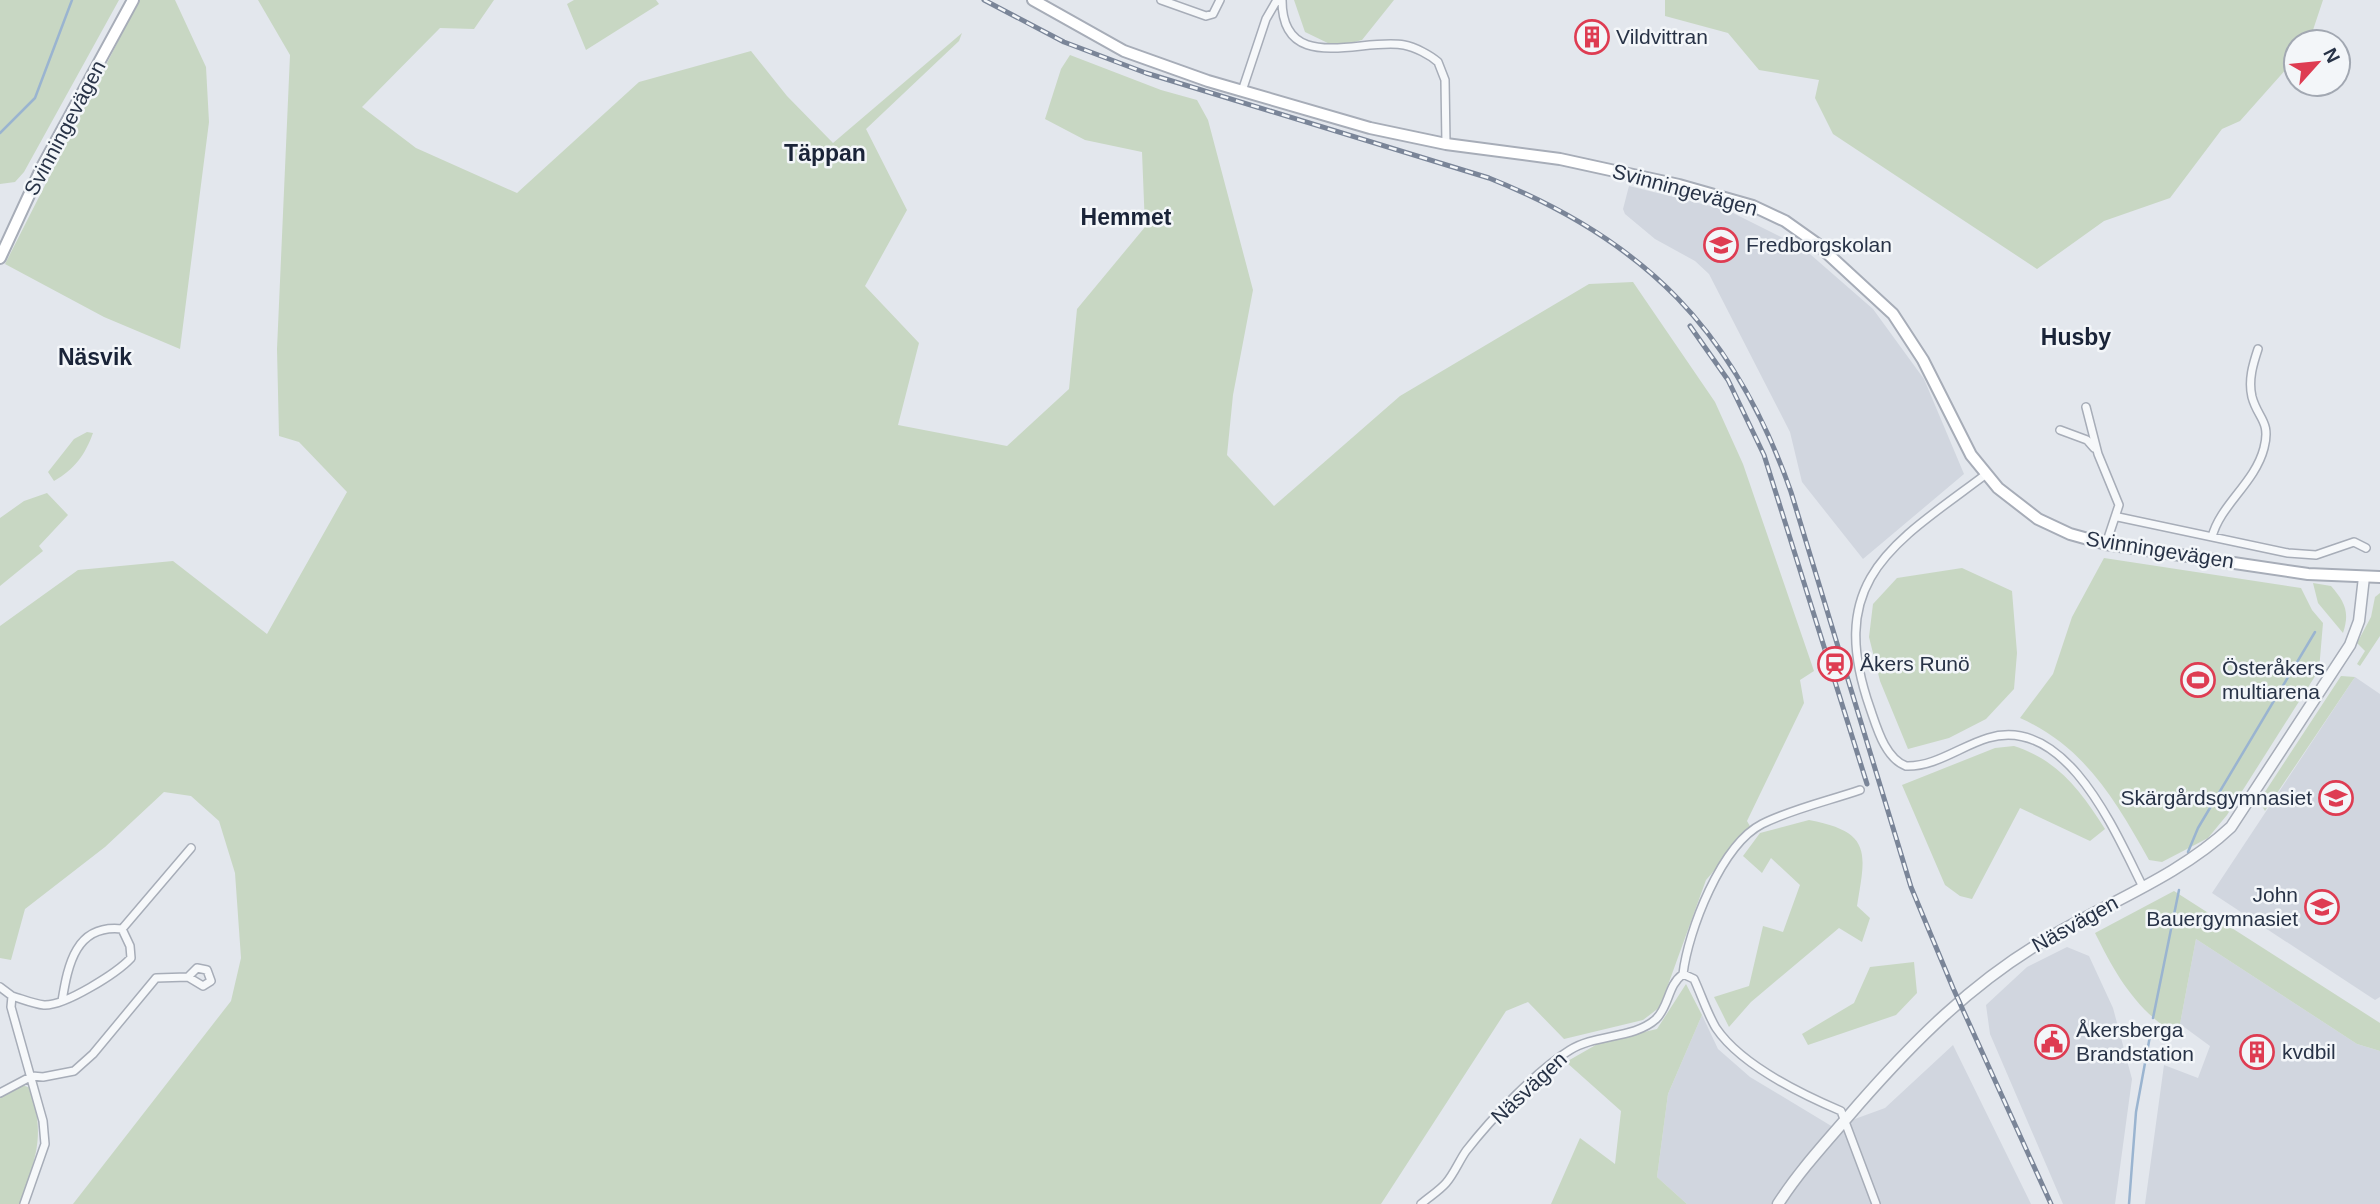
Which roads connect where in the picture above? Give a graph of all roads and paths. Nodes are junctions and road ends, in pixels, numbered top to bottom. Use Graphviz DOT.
graph roads {
  1 [pos="133,0"];
  2 [pos="1033,0"];
  3 [pos="1161,0"];
  4 [pos="1220,0"];
  5 [pos="1277,0"];
  6 [pos="1282,0"];
  7 [pos="1242,90"];
  8 [pos="1446,144"];
  9 [pos="0,258"];
  10 [pos="2258,349"];
  11 [pos="2086,407"];
  12 [pos="2060,430"];
  13 [pos="2098,454"];
  14 [pos="1986,475"];
  15 [pos="2118,517"];
  16 [pos="2211,537"];
  17 [pos="2106,544"];
  18 [pos="2366,548"];
  19 [pos="2380,577"];
  20 [pos="2364,578"];
  21 [pos="1860,790"];
  22 [pos="191,848"];
  23 [pos="2143,887"];
  24 [pos="122,929"];
  25 [pos="1683,974"];
  26 [pos="188,977"];
  27 [pos="0,987"];
  28 [pos="12,996"];
  29 [pos="62,1001"];
  30 [pos="32,1076"];
  31 [pos="0,1093"];
  32 [pos="1847,1118"];
  33 [pos="24,1204"];
  34 [pos="1421,1204"];
  35 [pos="1778,1204"];
  36 [pos="1876,1204"];
  1 -- 9 [label="main road, Svinningevägen"];
  2 -- 7 [label="main road, Svinningevägen"];
  3 -- 4 [label="street"];
  5 -- 7 [label="street"];
  6 -- 8 [label="street"];
  7 -- 8 [label="main road, Svinningevägen"];
  8 -- 14 [label="main road, Svinningevägen"];
  10 -- 16 [label="street"];
  11 -- 13 [label="street"];
  12 -- 13 [label="street"];
  13 -- 15 [label="street"];
  14 -- 17 [label="main road, Svinningevägen"];
  14 -- 23 [label="street"];
  15 -- 16 [label="street"];
  15 -- 17 [label="street"];
  16 -- 18 [label="street"];
  17 -- 20 [label="main road, Svinningevägen"];
  19 -- 20 [label="main road, Svinningevägen"];
  20 -- 23 [label="street, Näsvägen"];
  21 -- 25 [label="street"];
  22 -- 24 [label="street"];
  23 -- 32 [label="street, Näsvägen"];
  24 -- 29 [label="street"];
  24 -- 29 [label="street"];
  25 -- 32 [label="street"];
  25 -- 34 [label="street, Näsvägen"];
  26 -- 30 [label="street"];
  27 -- 28 [label="street"];
  28 -- 29 [label="street"];
  28 -- 30 [label="street"];
  30 -- 31 [label="street"];
  30 -- 33 [label="street"];
  32 -- 35 [label="street, Näsvägen"];
  32 -- 36 [label="street"];
}
